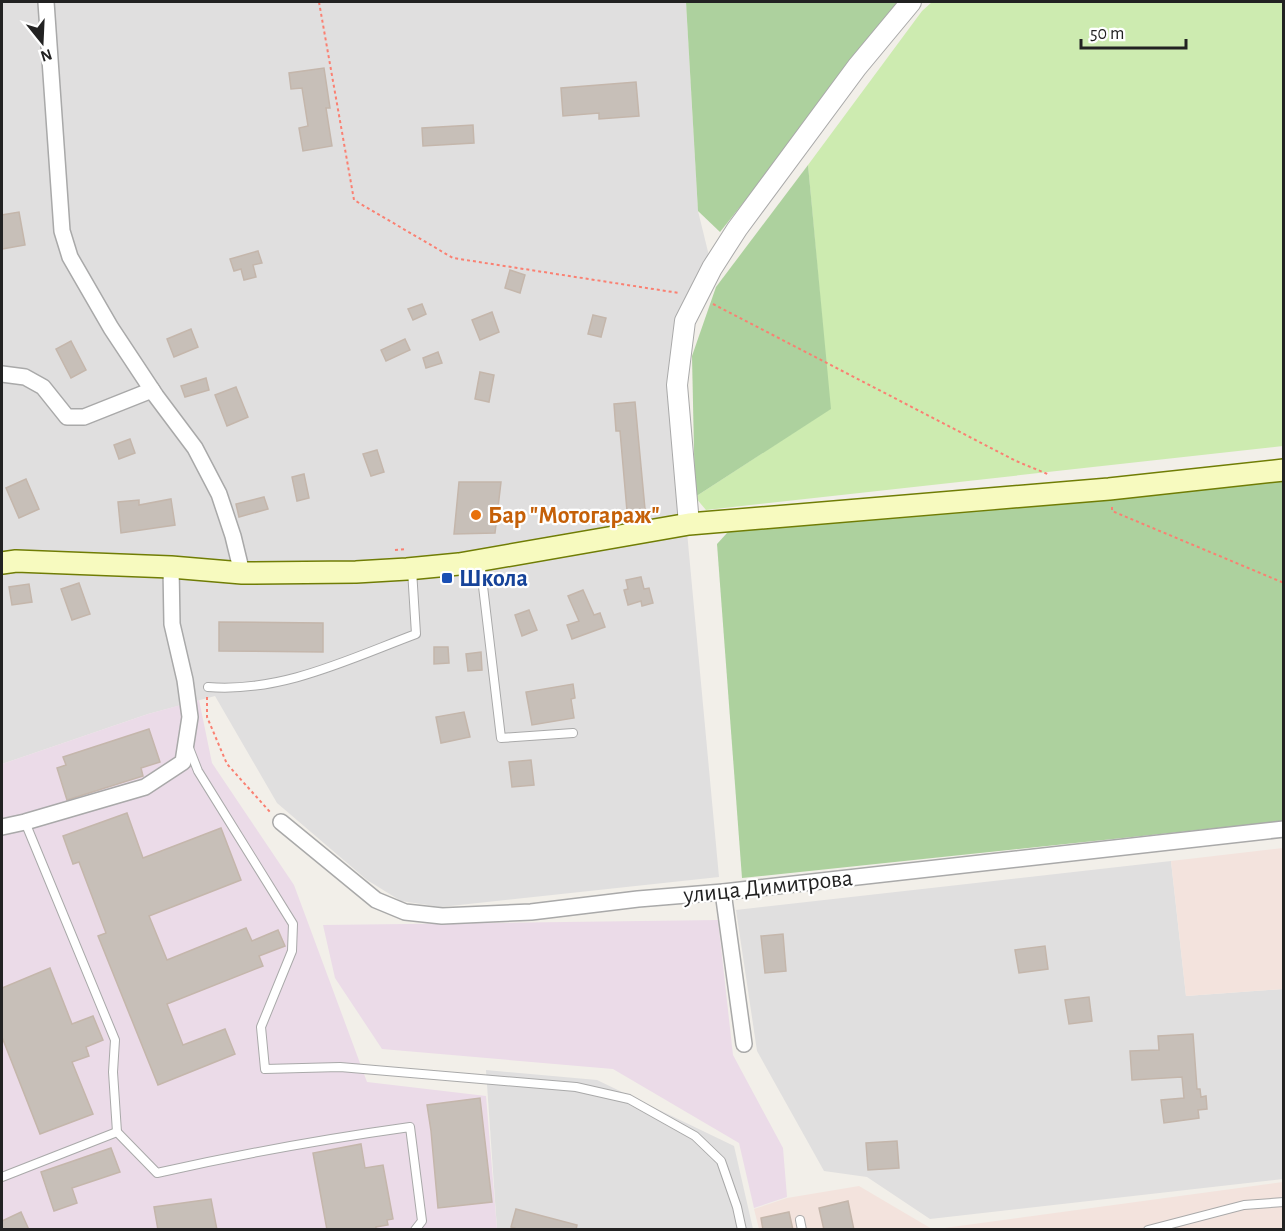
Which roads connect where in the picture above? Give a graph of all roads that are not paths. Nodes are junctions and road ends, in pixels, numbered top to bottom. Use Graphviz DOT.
graph roads {
  1 [pos="46,2"];
  2 [pos="911,2"];
  3 [pos="2,374"];
  4 [pos="152,390"];
  5 [pos="1284,470"];
  6 [pos="689,524"];
  7 [pos="409,559"];
  8 [pos="480,560"];
  9 [pos="2,563"];
  10 [pos="171,567"];
  11 [pos="242,573"];
  12 [pos="208,687"];
  13 [pos="573,733"];
  14 [pos="187,744"];
  15 [pos="26,822"];
  16 [pos="281,822"];
  17 [pos="2,827"];
  18 [pos="1284,829"];
  19 [pos="723,892"];
  20 [pos="744,1044"];
  21 [pos="117,1132"];
  22 [pos="2,1177"];
  23 [pos="1284,1202"];
  24 [pos="800,1220"];
  25 [pos="415,1230"];
  26 [pos="742,1230"];
  27 [pos="802,1230"];
  28 [pos="1148,1230"];
  1 -- 4 [label="street"];
  2 -- 6 [label="street"];
  3 -- 4 [label="street"];
  4 -- 11 [label="street"];
  5 -- 6 [label="main road"];
  6 -- 8 [label="main road"];
  7 -- 8 [label="main road"];
  7 -- 11 [label="main road"];
  7 -- 12 [label="lane"];
  8 -- 13 [label="lane"];
  9 -- 10 [label="main road"];
  10 -- 11 [label="main road"];
  10 -- 14 [label="street"];
  14 -- 15 [label="street"];
  14 -- 26 [label="lane"];
  15 -- 17 [label="street"];
  15 -- 21 [label="lane"];
  16 -- 19 [label="street, улица Димитрова"];
  18 -- 19 [label="street, улица Димитрова"];
  19 -- 20 [label="street"];
  21 -- 22 [label="lane"];
  21 -- 25 [label="lane"];
  23 -- 28 [label="lane"];
  24 -- 27 [label="lane"];
}
